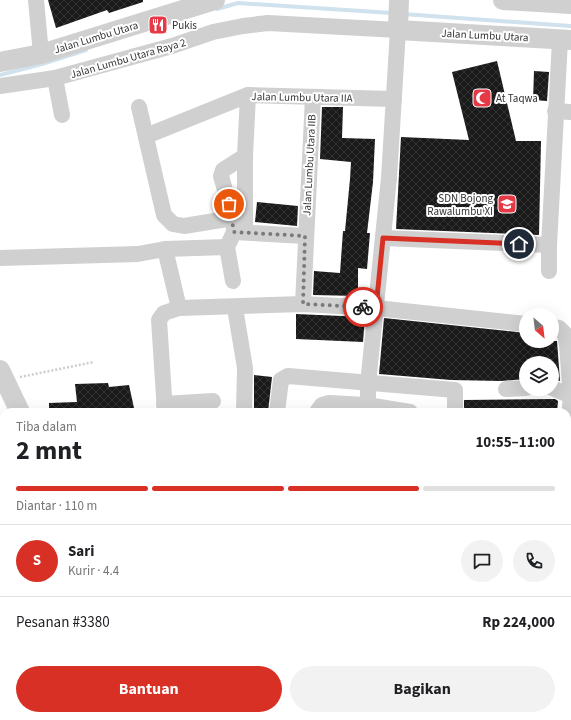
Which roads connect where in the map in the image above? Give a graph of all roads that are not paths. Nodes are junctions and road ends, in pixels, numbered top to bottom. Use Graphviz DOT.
graph roads {
  1 [pos="36,0"];
  2 [pos="214,0"];
  3 [pos="502,0"];
  4 [pos="568,2"];
  5 [pos="399,12"];
  6 [pos="565,40"];
  7 [pos="41,54"];
  8 [pos="0,62"];
  9 [pos="55,78"];
  10 [pos="0,86"];
  11 [pos="248,95"];
  12 [pos="313,97"];
  13 [pos="394,99"];
  14 [pos="139,107"];
  15 [pos="563,111"];
  16 [pos="62,115"];
  17 [pos="146,136"];
  18 [pos="245,156"];
  19 [pos="237,228"];
  20 [pos="305,236"];
  21 [pos="383,238"];
  22 [pos="549,245"];
  23 [pos="227,247"];
  24 [pos="165,249"];
  25 [pos="0,258"];
  26 [pos="549,271"];
  27 [pos="233,280"];
  28 [pos="303,304"];
  29 [pos="179,308"];
  30 [pos="236,308"];
  31 [pos="376,308"];
  32 [pos="519,323"];
  33 [pos="559,328"];
  34 [pos="3,375"];
  35 [pos="368,384"];
  36 [pos="519,388"];
  37 [pos="506,389"];
  38 [pos="559,391"];
  39 [pos="571,396"];
  40 [pos="213,401"];
  41 [pos="18,408"];
  42 [pos="165,408"];
  43 [pos="244,408"];
  44 [pos="278,408"];
  45 [pos="320,408"];
  46 [pos="368,408"];
  47 [pos="455,408"];
  48 [pos="570,408"];
  1 -- 7 [label="street"];
  2 -- 7 [label="street, Jalan Lumbu Utara"];
  3 -- 4 [label="street"];
  5 -- 6 [label="street, Jalan Lumbu Utara"];
  5 -- 9 [label="street, Jalan Lumbu Utara Raya 2"];
  5 -- 13 [label="street"];
  6 -- 15 [label="street"];
  7 -- 8 [label="street, Jalan Lumbu Utara"];
  9 -- 10 [label="street, Jalan Lumbu Utara Raya 2"];
  9 -- 16 [label="street"];
  11 -- 12 [label="street, Jalan Lumbu Utara IIA"];
  11 -- 17 [label="street, Jalan Lumbu Utara IIA"];
  11 -- 18 [label="street"];
  12 -- 13 [label="street, Jalan Lumbu Utara IIA"];
  12 -- 20 [label="street, Jalan Lumbu Utara IIB"];
  13 -- 21 [label="street"];
  14 -- 17 [label="street"];
  15 -- 22 [label="street"];
  17 -- 19 [label="street"];
  18 -- 19 [label="street"];
  18 -- 19 [label="street"];
  19 -- 20 [label="street"];
  19 -- 23 [label="street"];
  20 -- 28 [label="street, Jalan Lumbu Utara IIB"];
  21 -- 22 [label="street"];
  21 -- 31 [label="street"];
  22 -- 26 [label="street"];
  23 -- 24 [label="street"];
  23 -- 27 [label="street"];
  24 -- 25 [label="street"];
  24 -- 29 [label="street"];
  28 -- 30 [label="street"];
  28 -- 31 [label="street"];
  29 -- 30 [label="street"];
  29 -- 42 [label="street"];
  30 -- 43 [label="street"];
  31 -- 32 [label="street"];
  31 -- 35 [label="street"];
  33 -- 39 [label="street"];
  34 -- 41 [label="street"];
  35 -- 44 [label="street"];
  35 -- 46 [label="street"];
  35 -- 47 [label="street"];
  36 -- 37 [label="street"];
  38 -- 39 [label="street"];
  39 -- 48 [label="street"];
  40 -- 42 [label="street"];
  45 -- 46 [label="street"];
}
